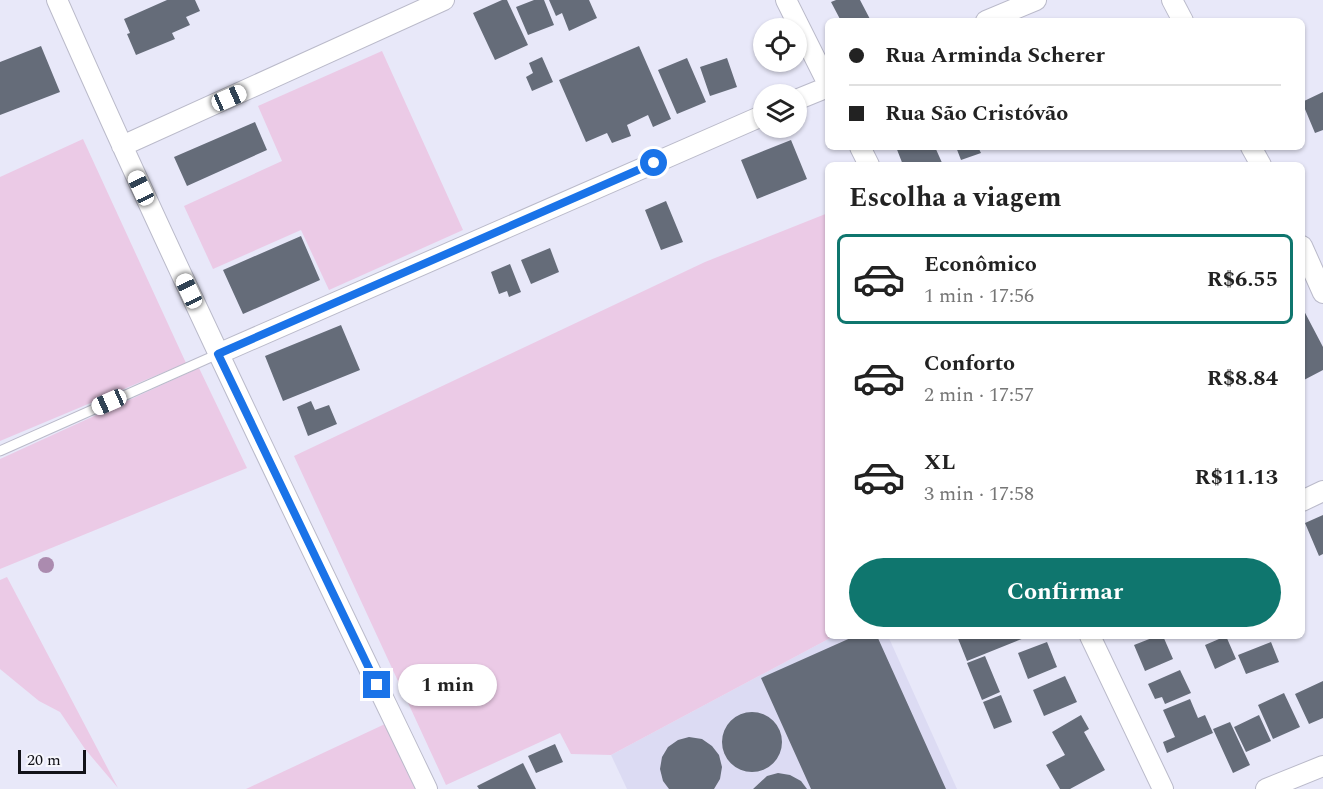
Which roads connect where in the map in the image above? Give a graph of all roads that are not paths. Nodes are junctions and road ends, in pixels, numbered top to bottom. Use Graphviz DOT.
graph roads {
  1 [pos="57,0"];
  2 [pos="444,0"];
  3 [pos="786,0"];
  4 [pos="1036,0"];
  5 [pos="1172,0"];
  6 [pos="993,18"];
  7 [pos="1181,18"];
  8 [pos="825,79"];
  9 [pos="825,86"];
  10 [pos="807,95"];
  11 [pos="753,120"];
  12 [pos="122,146"];
  13 [pos="1305,253"];
  14 [pos="1323,293"];
  15 [pos="218,354"];
  16 [pos="0,451"];
  17 [pos="1323,491"];
  18 [pos="1305,500"];
  19 [pos="1091,639"];
  20 [pos="1323,766"];
  21 [pos="427,789"];
  22 [pos="1163,789"];
  23 [pos="1266,789"];
  1 -- 12 [label="street"];
  2 -- 12 [label="street"];
  3 -- 8 [label="street"];
  4 -- 6 [label="street"];
  5 -- 7 [label="street"];
  9 -- 10 [label="street"];
  11 -- 15 [label="street"];
  12 -- 15 [label="street"];
  13 -- 14 [label="street"];
  15 -- 16 [label="lane"];
  15 -- 21 [label="street"];
  17 -- 18 [label="street"];
  19 -- 22 [label="street"];
  20 -- 23 [label="street"];
}
